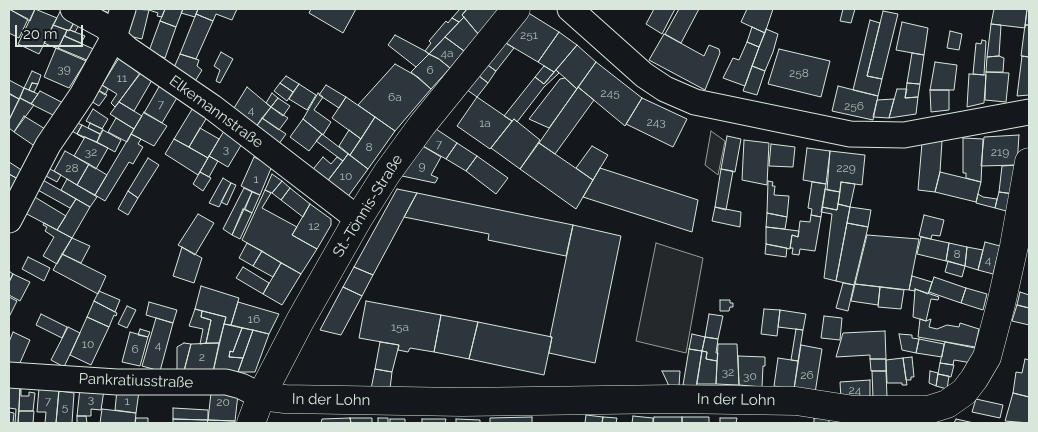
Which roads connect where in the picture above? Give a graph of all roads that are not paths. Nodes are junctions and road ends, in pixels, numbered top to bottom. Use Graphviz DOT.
graph roads {
  1 [pos="73,9"];
  2 [pos="123,9"];
  3 [pos="516,9"];
  4 [pos="570,9"];
  5 [pos="114,37"];
  6 [pos="1029,112"];
  7 [pos="1029,162"];
  8 [pos="358,219"];
  9 [pos="9,220"];
  10 [pos="9,375"];
  11 [pos="261,396"];
  12 [pos="926,417"];
  13 [pos="251,423"];
  1 -- 5 [label="street, Elkemannstraße"];
  2 -- 5 [label="street"];
  3 -- 8 [label="main road, St.-Tönnis-Straße"];
  4 -- 6 [label="street"];
  5 -- 8 [label="street, Elkemannstraße"];
  5 -- 9 [label="street"];
  7 -- 12 [label="main road, In der Lohn"];
  8 -- 11 [label="main road, St.-Tönnis-Straße"];
  10 -- 11 [label="street, Pankratiusstraße"];
  11 -- 12 [label="main road, In der Lohn"];
  11 -- 13 [label="main road, St.-Tönnis-Straße"];
}
